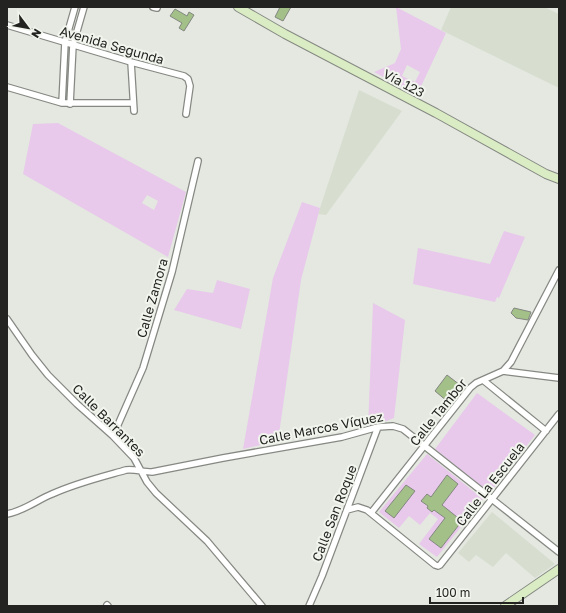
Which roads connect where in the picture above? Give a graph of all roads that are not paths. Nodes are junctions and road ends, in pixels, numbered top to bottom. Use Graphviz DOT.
graph roads {
  1 [pos="75,7"];
  2 [pos="84,7"];
  3 [pos="238,7"];
  4 [pos="7,25"];
  5 [pos="65,42"];
  6 [pos="74,45"];
  7 [pos="130,62"];
  8 [pos="7,87"];
  9 [pos="62,103"];
  10 [pos="133,103"];
  11 [pos="70,104"];
  12 [pos="134,111"];
  13 [pos="186,114"];
  14 [pos="198,161"];
  15 [pos="558,179"];
  16 [pos="559,270"];
  17 [pos="7,318"];
  18 [pos="503,371"];
  19 [pos="559,378"];
  20 [pos="484,380"];
  21 [pos="559,414"];
  22 [pos="378,427"];
  23 [pos="546,430"];
  24 [pos="113,436"];
  25 [pos="424,446"];
  26 [pos="142,472"];
  27 [pos="492,500"];
  28 [pos="347,510"];
  29 [pos="371,513"];
  30 [pos="7,514"];
  31 [pos="559,552"];
  32 [pos="559,570"];
  33 [pos="262,606"];
  34 [pos="309,606"];
  35 [pos="505,606"];
  1 -- 5 [label="street"];
  2 -- 6 [label="street"];
  3 -- 15 [label="main road, Vía 123"];
  4 -- 5 [label="street, Avenida Segunda"];
  5 -- 6 [label="street, Avenida Segunda"];
  5 -- 9 [label="street"];
  6 -- 7 [label="street, Avenida Segunda"];
  6 -- 11 [label="street"];
  7 -- 10 [label="street"];
  7 -- 13 [label="street, Avenida Segunda"];
  8 -- 9 [label="street"];
  9 -- 11 [label="street"];
  10 -- 11 [label="street"];
  10 -- 12 [label="street"];
  14 -- 24 [label="street, Calle Zamora"];
  16 -- 18 [label="street, Calle Tambor"];
  17 -- 24 [label="street, Calle Barrantes"];
  18 -- 19 [label="street"];
  18 -- 20 [label="street, Calle Tambor"];
  20 -- 23 [label="street"];
  20 -- 25 [label="street, Calle Tambor"];
  21 -- 23 [label="street, Calle La Escuela"];
  22 -- 25 [label="street, Calle Marcos Víquez"];
  22 -- 26 [label="street, Calle Marcos Víquez"];
  22 -- 28 [label="street, Calle San Roque"];
  23 -- 27 [label="street, Calle La Escuela"];
  24 -- 26 [label="street, Calle Barrantes"];
  25 -- 27 [label="street, Calle Marcos Víquez"];
  25 -- 29 [label="street, Calle Tambor"];
  26 -- 30 [label="street, Calle Marcos Víquez"];
  26 -- 33 [label="street, Calle Barrantes"];
  27 -- 29 [label="street, Calle La Escuela"];
  27 -- 31 [label="street, Calle Marcos Víquez"];
  28 -- 29 [label="street"];
  28 -- 34 [label="street, Calle San Roque"];
  32 -- 35 [label="main road"];
}
